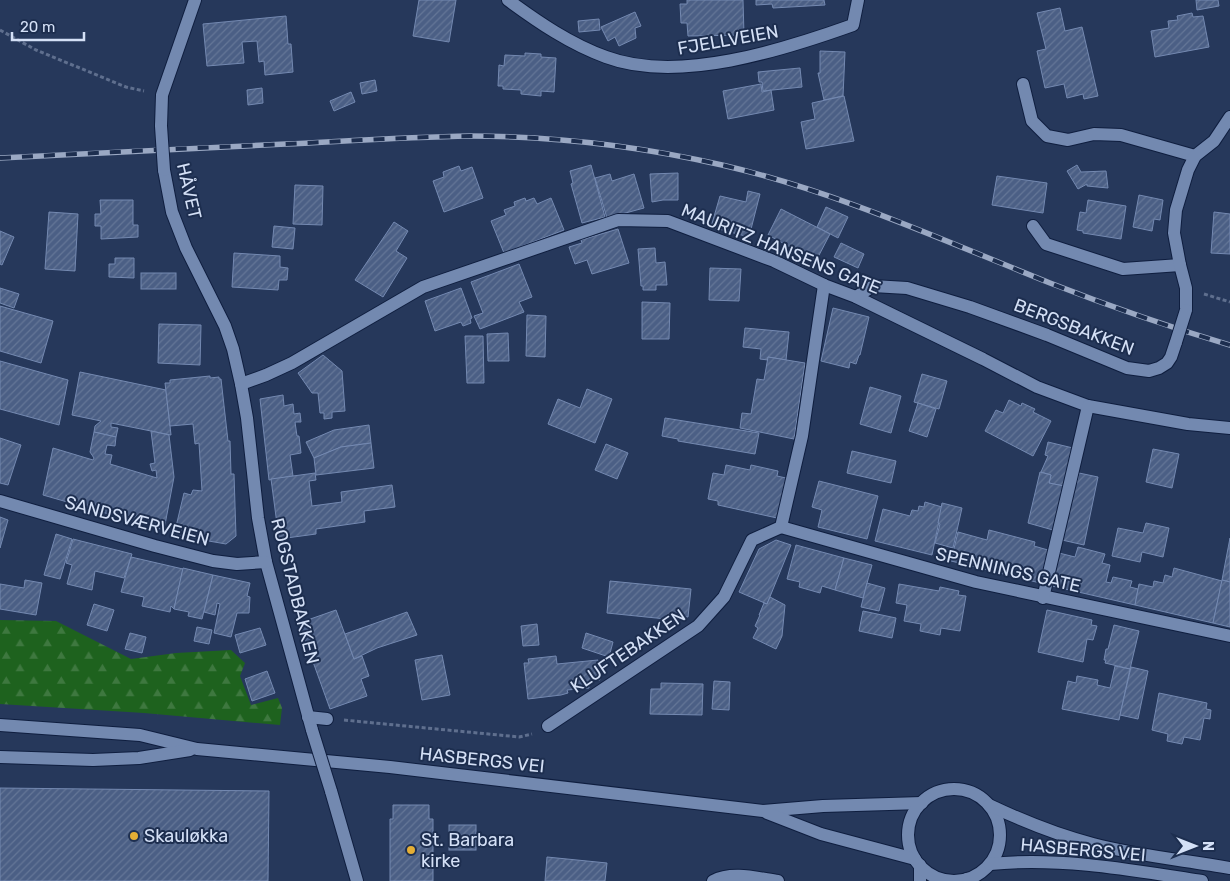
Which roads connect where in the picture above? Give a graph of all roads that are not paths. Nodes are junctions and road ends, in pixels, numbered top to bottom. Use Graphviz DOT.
graph roads {
  1 [pos="195,0"];
  2 [pos="508,0"];
  3 [pos="858,0"];
  4 [pos="1023,84"];
  5 [pos="1230,117"];
  6 [pos="1195,156"];
  7 [pos="1033,226"];
  8 [pos="1180,265"];
  9 [pos="824,285"];
  10 [pos="856,297"];
  11 [pos="241,384"];
  12 [pos="1088,406"];
  13 [pos="1230,428"];
  14 [pos="0,501"];
  15 [pos="781,527"];
  16 [pos="266,562"];
  17 [pos="1043,598"];
  18 [pos="1230,636"];
  19 [pos="308,717"];
  20 [pos="327,719"];
  21 [pos="0,725"];
  22 [pos="548,726"];
  23 [pos="197,749"];
  24 [pos="0,758"];
  25 [pos="922,803"];
  26 [pos="989,805"];
  27 [pos="763,811"];
  28 [pos="918,862"];
  29 [pos="990,864"];
  30 [pos="1230,868"];
  31 [pos="967,880"];
  32 [pos="357,881"];
  33 [pos="713,881"];
  34 [pos="778,881"];
  35 [pos="920,881"];
  36 [pos="1202,881"];
  1 -- 11 [label="street, HÅVET, bridge"];
  2 -- 3 [label="street, FJELLVEIEN"];
  4 -- 6 [label="street"];
  5 -- 6 [label="street, BERGSBAKKEN"];
  6 -- 8 [label="street, BERGSBAKKEN"];
  7 -- 8 [label="street"];
  8 -- 10 [label="street, BERGSBAKKEN, bridge"];
  9 -- 10 [label="street, MAURITZ HANSENS GATE"];
  9 -- 11 [label="street, MAURITZ HANSENS GATE"];
  9 -- 15 [label="street"];
  10 -- 12 [label="street, MAURITZ HANSENS GATE"];
  11 -- 16 [label="street, ROGSTADBAKKEN"];
  12 -- 13 [label="street, MAURITZ HANSENS GATE"];
  12 -- 17 [label="street"];
  14 -- 16 [label="street, SANDSVÆRVEIEN"];
  15 -- 17 [label="street, SPENNINGS GATE"];
  15 -- 22 [label="street, KLUFTEBAKKEN"];
  16 -- 19 [label="street, ROGSTADBAKKEN"];
  17 -- 18 [label="street, SPENNINGS GATE"];
  19 -- 20 [label="street"];
  19 -- 32 [label="street, ROGSTADBAKKEN, bridge"];
  21 -- 23 [label="street, HASBERGS VEI"];
  23 -- 24 [label="street, HASBERGS VEI"];
  23 -- 27 [label="street, HASBERGS VEI"];
  25 -- 26 [label="street, HASBERGS VEI"];
  25 -- 27 [label="street, HASBERGS VEI"];
  25 -- 28 [label="street"];
  26 -- 29 [label="street, HASBERGS VEI"];
  26 -- 30 [label="street, HASBERGS VEI"];
  27 -- 28 [label="street, HASBERGS VEI"];
  28 -- 31 [label="street, HASBERGS VEI"];
  28 -- 35 [label="street"];
  29 -- 31 [label="street, HASBERGS VEI"];
  29 -- 36 [label="street, HASBERGS VEI"];
  33 -- 34 [label="street"];
}
